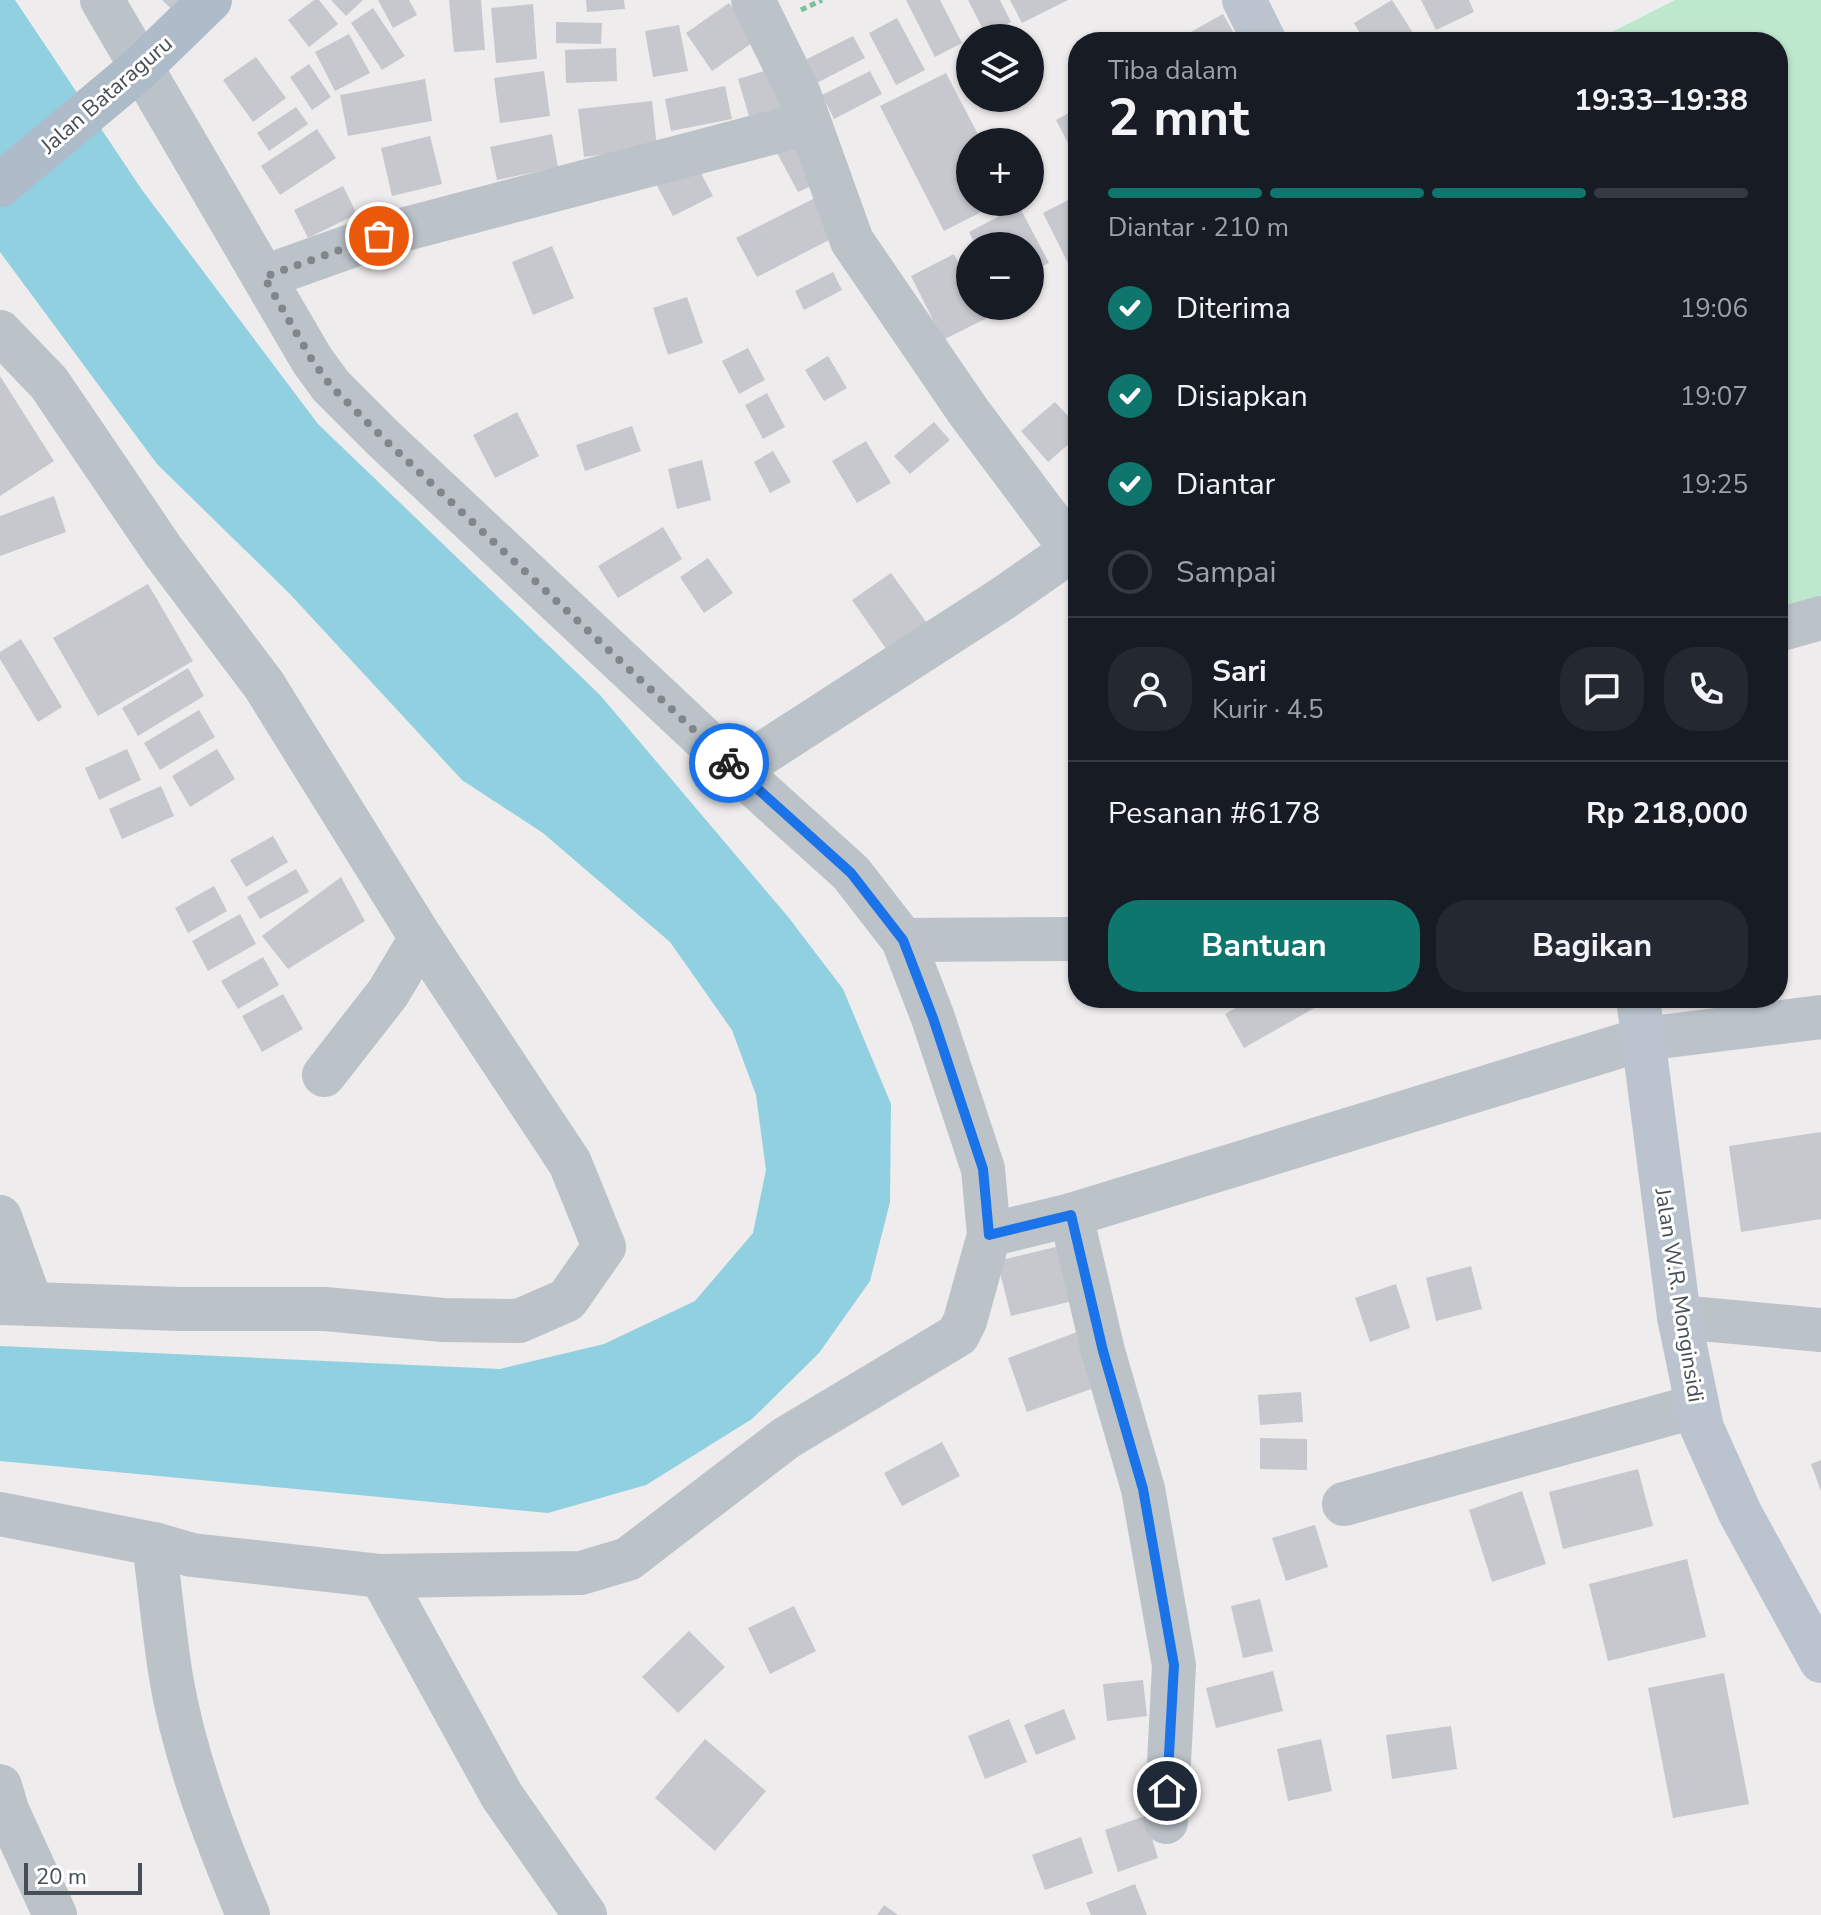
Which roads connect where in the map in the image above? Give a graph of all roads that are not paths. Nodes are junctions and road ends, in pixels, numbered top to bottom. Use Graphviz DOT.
graph roads {
  1 [pos="102,0"];
  2 [pos="210,0"];
  3 [pos="753,0"];
  4 [pos="1244,0"];
  5 [pos="1260,32"];
  6 [pos="140,68"];
  7 [pos="809,123"];
  8 [pos="0,185"];
  9 [pos="264,277"];
  10 [pos="0,332"];
  11 [pos="1068,539"];
  12 [pos="1068,553"];
  13 [pos="1821,618"];
  14 [pos="1788,627"];
  15 [pos="737,770"];
  16 [pos="421,938"];
  17 [pos="1068,939"];
  18 [pos="903,940"];
  19 [pos="1821,1017"];
  20 [pos="1640,1018"];
  21 [pos="324,1075"];
  22 [pos="1071,1215"];
  23 [pos="0,1217"];
  24 [pos="989,1235"];
  25 [pos="16,1303"];
  26 [pos="1679,1317"];
  27 [pos="1821,1330"];
  28 [pos="1697,1406"];
  29 [pos="1344,1504"];
  30 [pos="0,1514"];
  31 [pos="154,1544"];
  32 [pos="381,1576"];
  33 [pos="1821,1661"];
  34 [pos="0,1786"];
  35 [pos="1166,1822"];
  36 [pos="55,1915"];
  37 [pos="248,1915"];
  38 [pos="585,1915"];
  1 -- 6 [label="street"];
  2 -- 6 [label="main road, Jalan Bataraguru"];
  3 -- 7 [label="street"];
  4 -- 5 [label="main road"];
  6 -- 8 [label="main road, Jalan Bataraguru"];
  6 -- 9 [label="street"];
  7 -- 9 [label="street"];
  7 -- 11 [label="street"];
  9 -- 15 [label="street"];
  10 -- 16 [label="street"];
  12 -- 15 [label="street"];
  13 -- 14 [label="street"];
  15 -- 18 [label="street"];
  16 -- 21 [label="street"];
  16 -- 25 [label="street"];
  17 -- 18 [label="street"];
  18 -- 24 [label="street"];
  19 -- 20 [label="street"];
  20 -- 22 [label="street"];
  20 -- 26 [label="main road, Jalan W.R. Monginsidi"];
  22 -- 24 [label="street"];
  22 -- 35 [label="street"];
  23 -- 25 [label="street"];
  24 -- 32 [label="street"];
  26 -- 27 [label="street"];
  26 -- 28 [label="main road, Jalan W.R. Monginsidi"];
  28 -- 29 [label="street"];
  28 -- 33 [label="main road, Jalan W.R. Monginsidi"];
  30 -- 31 [label="street"];
  31 -- 32 [label="street"];
  31 -- 37 [label="street"];
  32 -- 38 [label="street"];
  34 -- 36 [label="street"];
}
